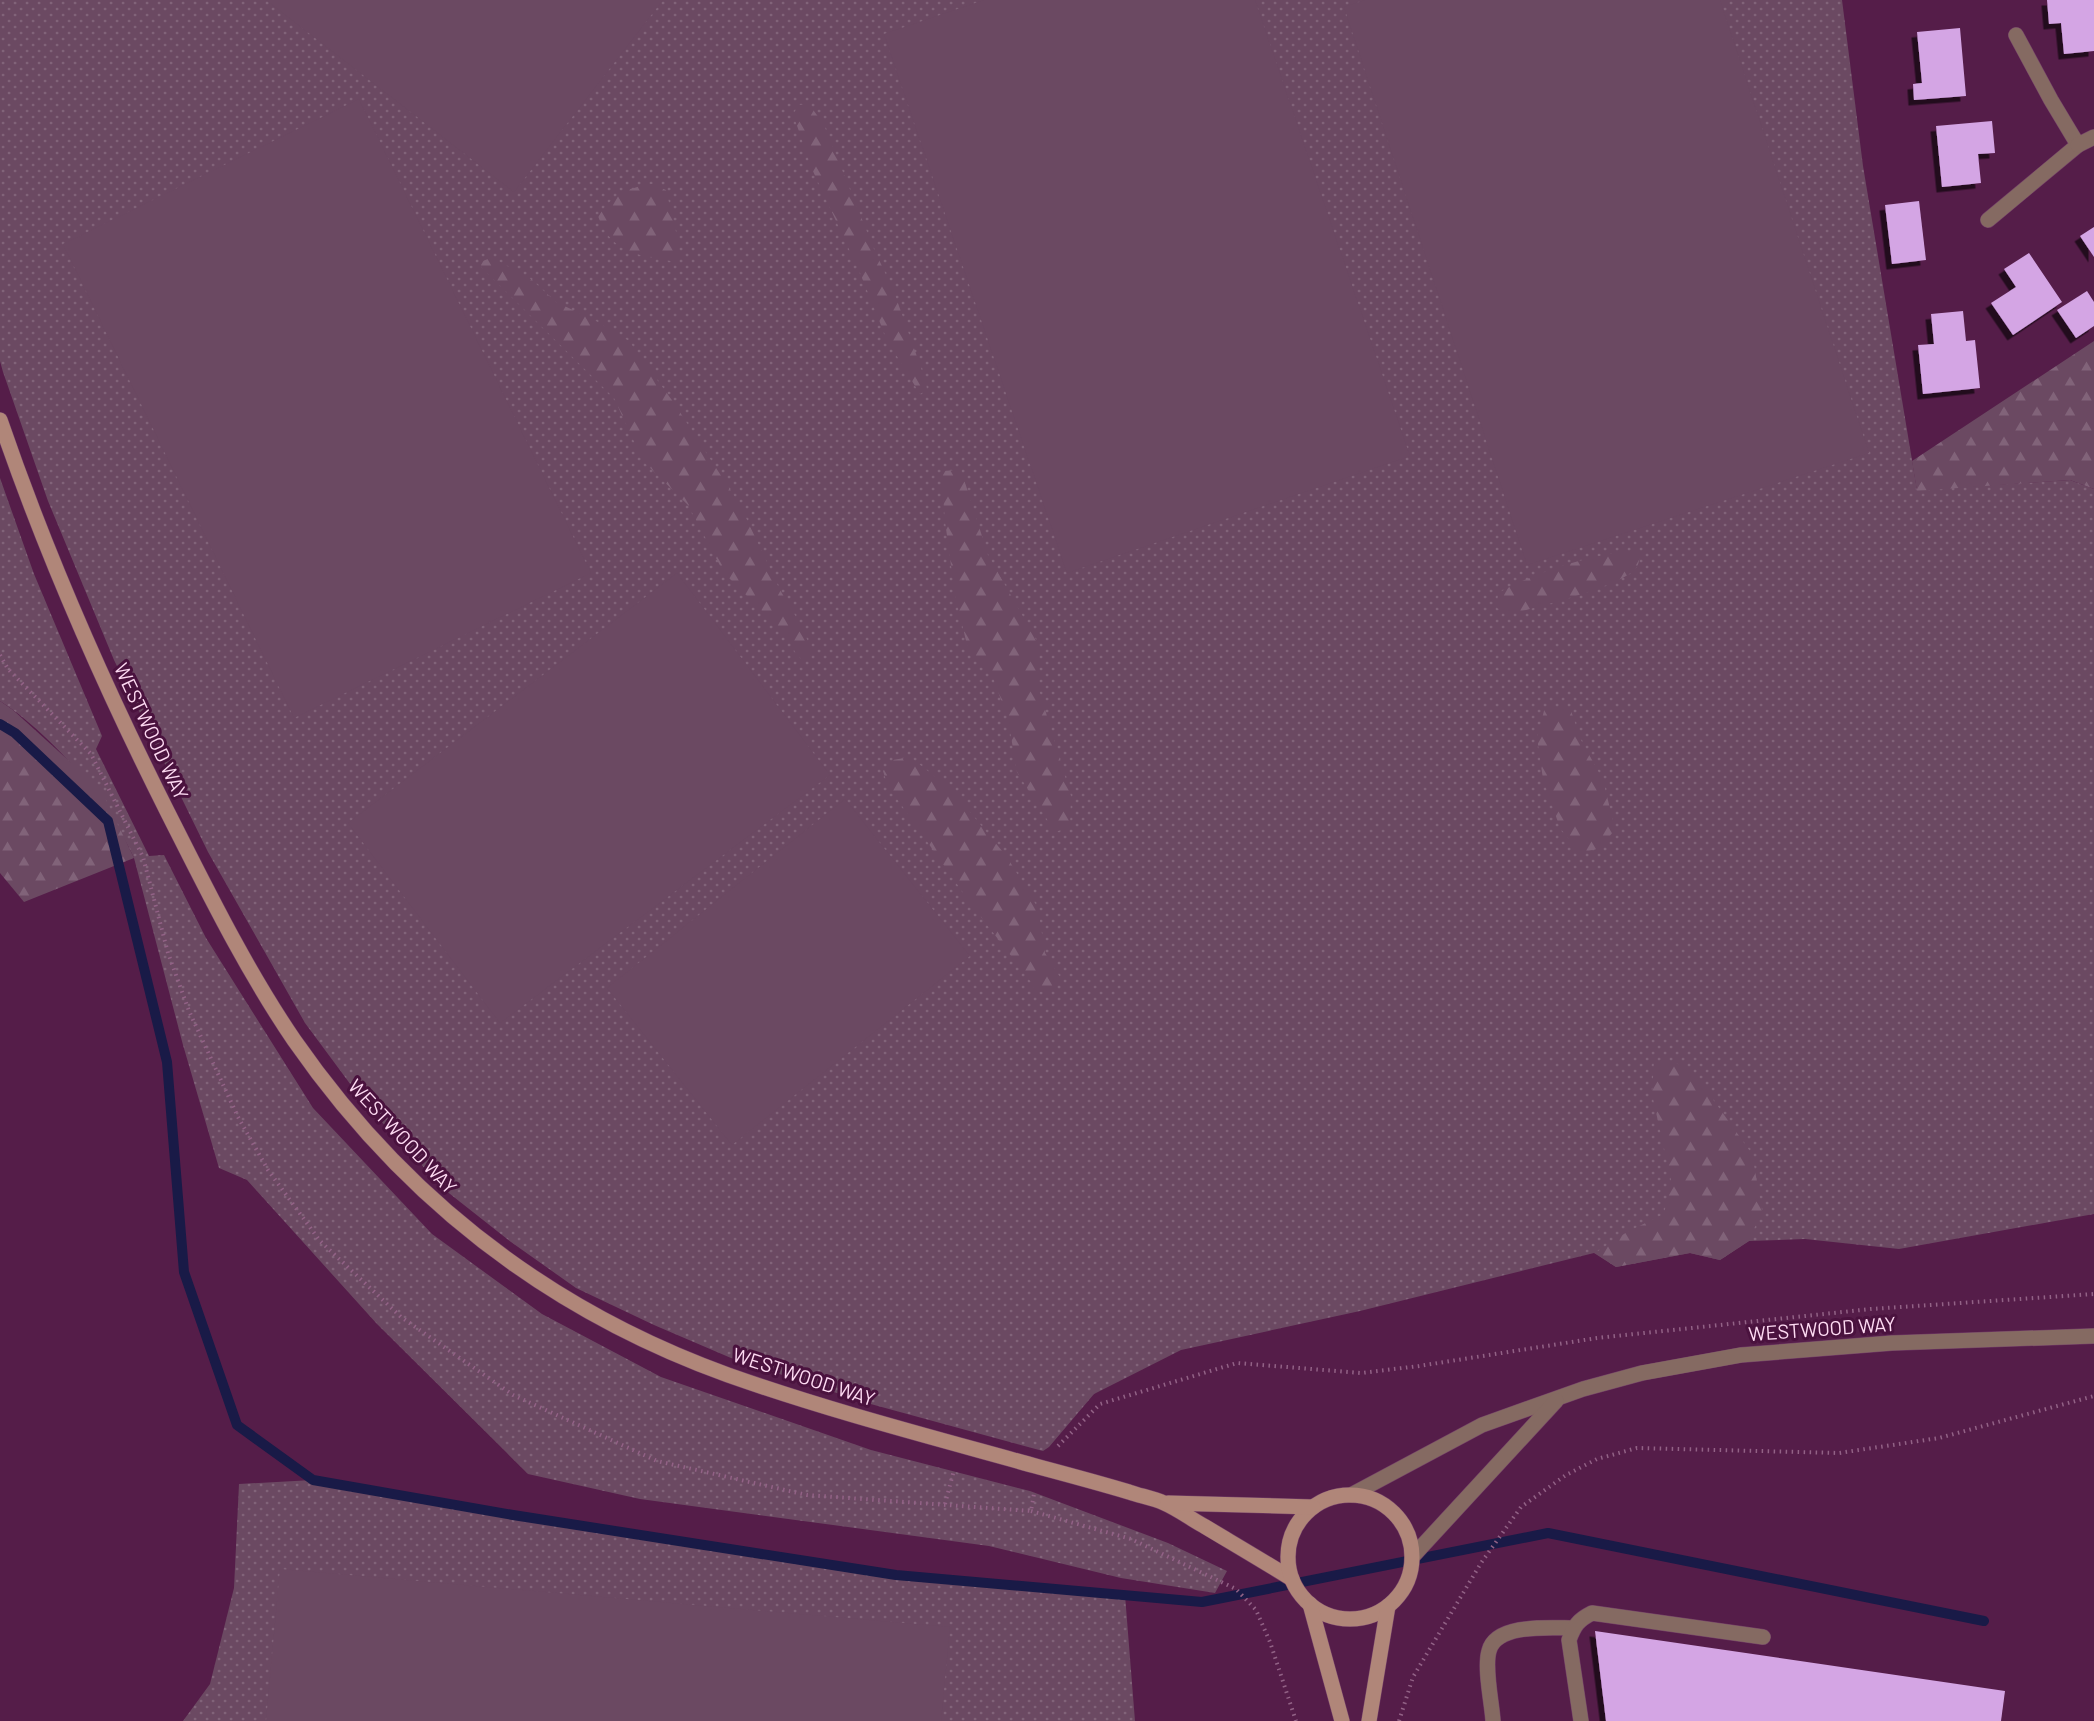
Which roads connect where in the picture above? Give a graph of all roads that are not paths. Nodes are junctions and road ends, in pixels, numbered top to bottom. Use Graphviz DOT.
graph roads {
  1 [pos="2016,35"];
  2 [pos="2094,137"];
  3 [pos="2078,145"];
  4 [pos="1988,220"];
  5 [pos="0,420"];
  6 [pos="2094,1336"];
  7 [pos="1558,1399"];
  8 [pos="1351,1495"];
  9 [pos="1166,1503"];
  10 [pos="1313,1507"];
  11 [pos="1413,1556"];
  12 [pos="1292,1579"];
  13 [pos="1310,1604"];
  14 [pos="1388,1606"];
  15 [pos="1573,1628"];
  16 [pos="1763,1637"];
  17 [pos="1342,1721"];
  18 [pos="1369,1721"];
  19 [pos="1493,1721"];
  20 [pos="1581,1721"];
  1 -- 3 [label="street"];
  2 -- 3 [label="street"];
  3 -- 4 [label="street"];
  5 -- 9 [label="street, WESTWOOD WAY"];
  6 -- 7 [label="street, WESTWOOD WAY"];
  7 -- 8 [label="street, WESTWOOD WAY"];
  7 -- 11 [label="street, WESTWOOD WAY"];
  8 -- 10 [label="street"];
  8 -- 11 [label="street"];
  9 -- 10 [label="street, WESTWOOD WAY"];
  9 -- 12 [label="street, WESTWOOD WAY"];
  10 -- 12 [label="street"];
  11 -- 14 [label="street"];
  12 -- 13 [label="street"];
  13 -- 14 [label="street"];
  13 -- 17 [label="street"];
  14 -- 18 [label="street"];
  15 -- 16 [label="street"];
  15 -- 19 [label="street"];
  15 -- 20 [label="street"];
}
